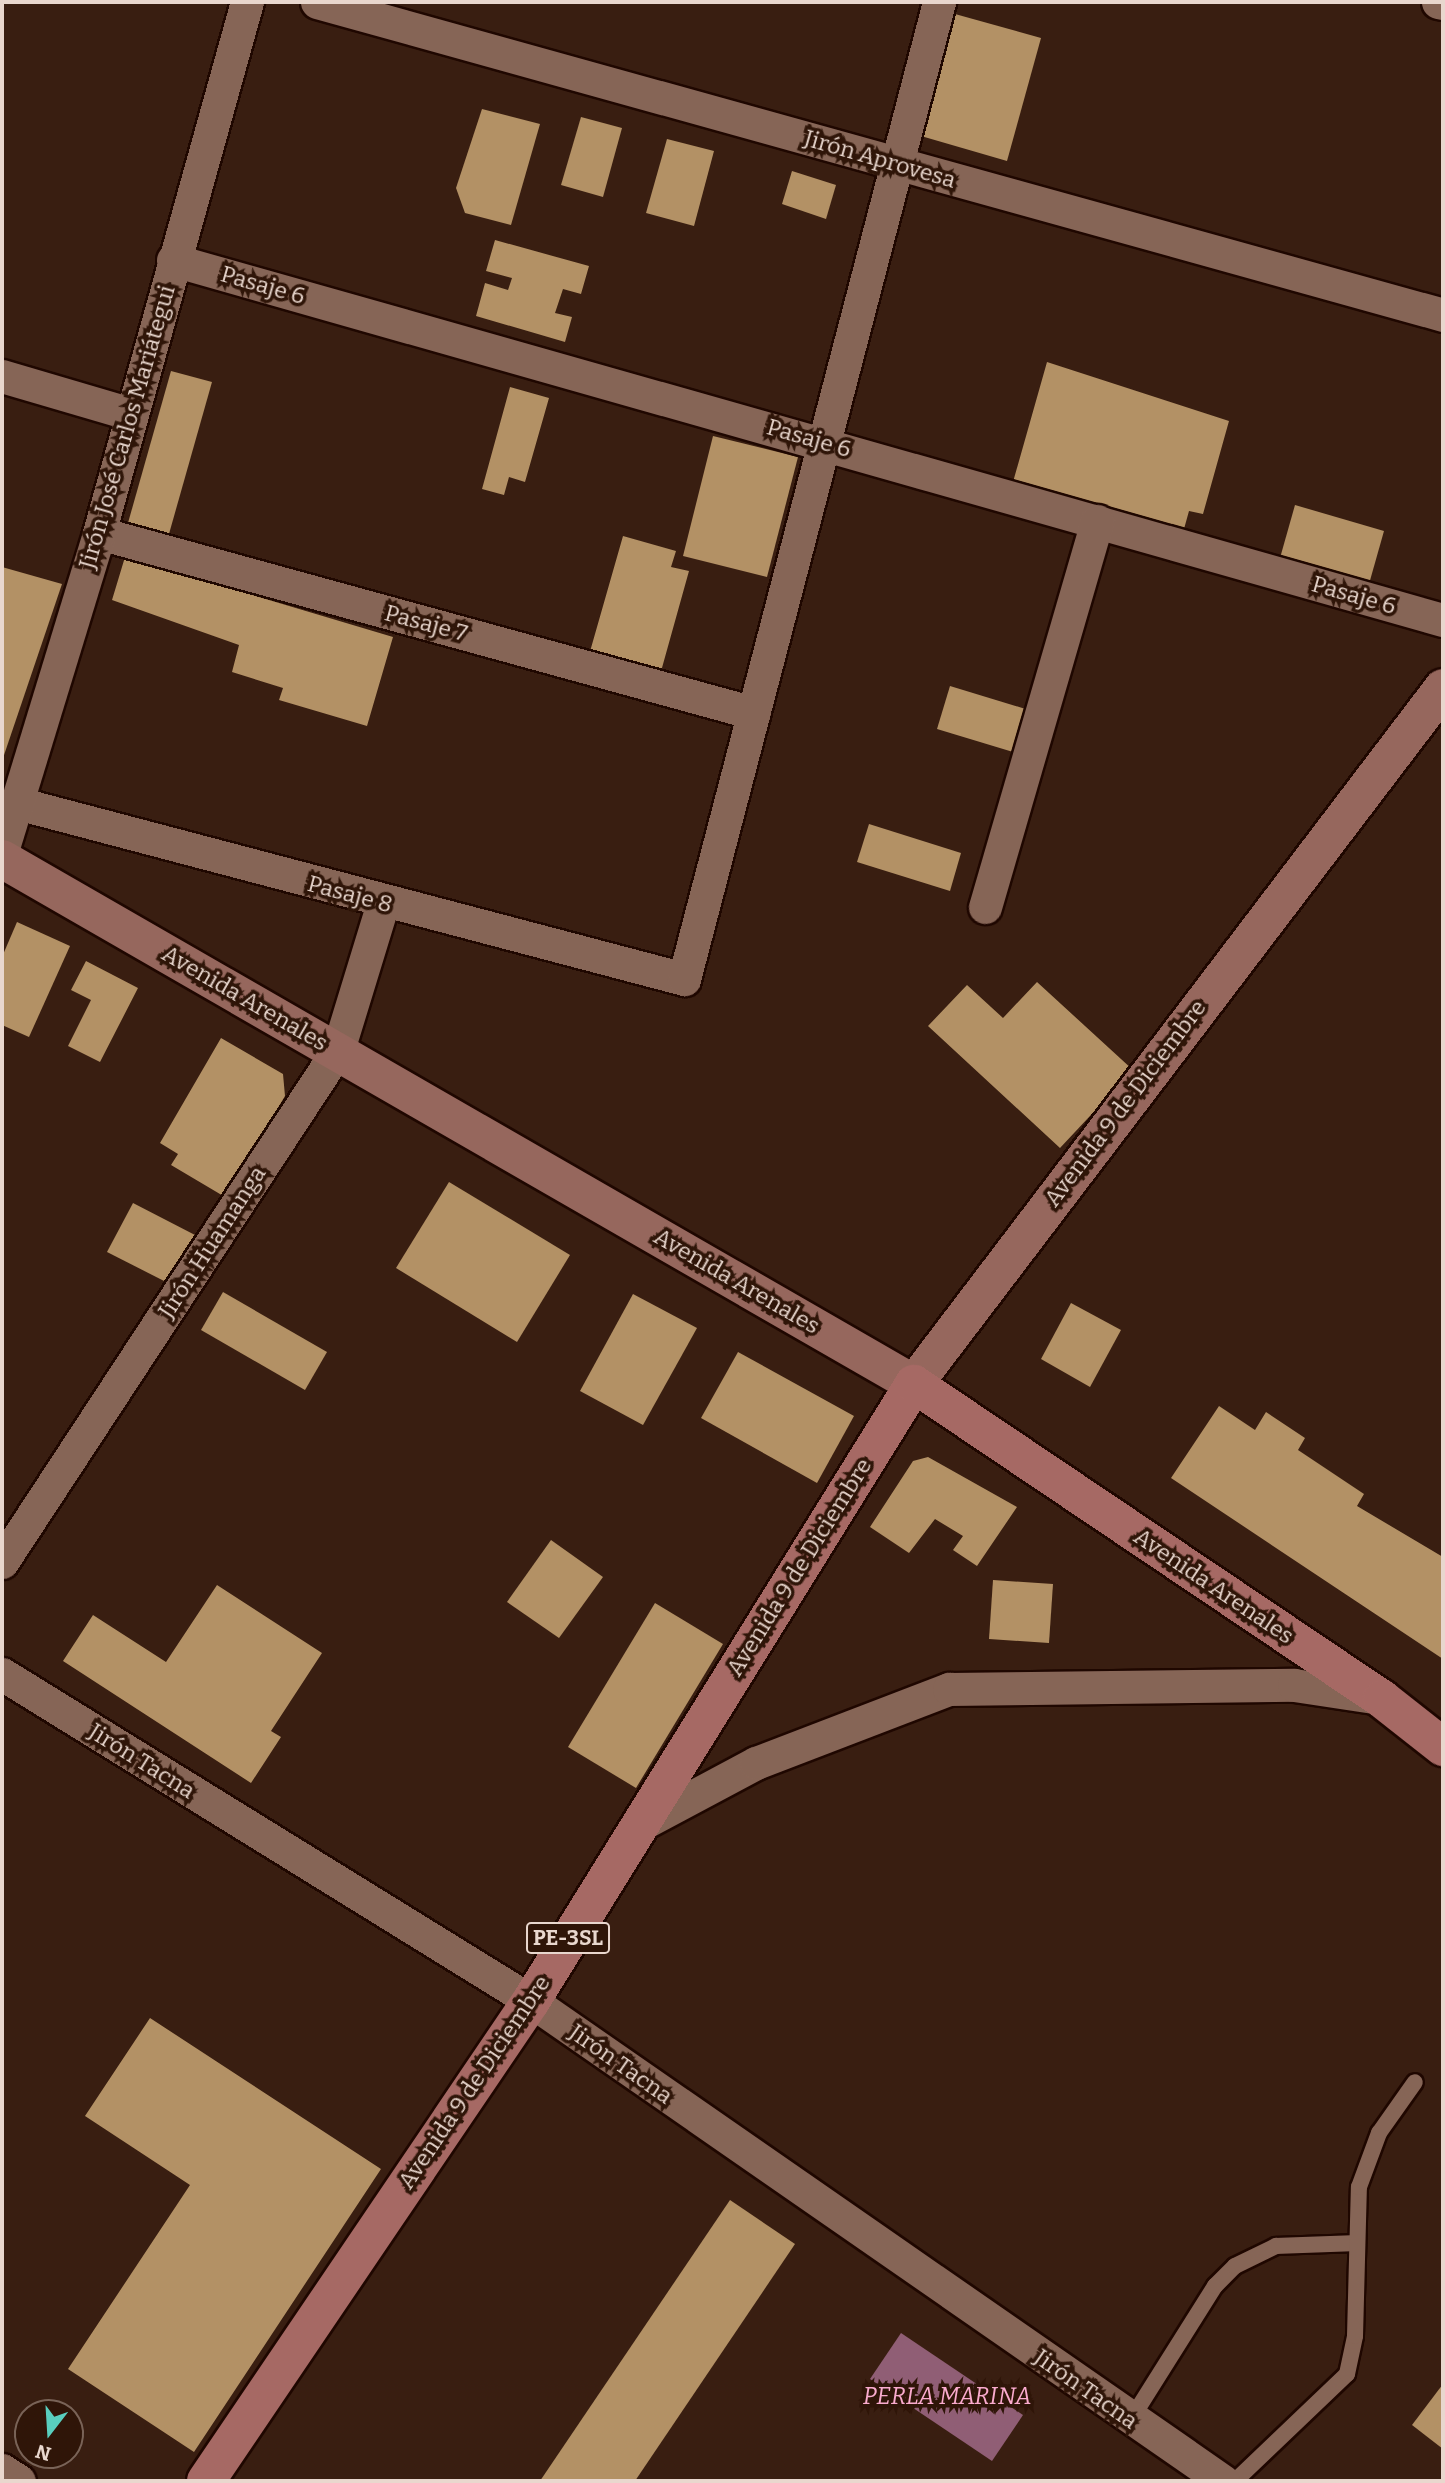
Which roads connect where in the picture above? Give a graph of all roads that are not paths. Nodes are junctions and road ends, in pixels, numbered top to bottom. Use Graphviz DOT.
graph roads {
  1 [pos="247,2"];
  2 [pos="317,2"];
  3 [pos="939,2"];
  4 [pos="1438,2"];
  5 [pos="1443,3"];
  6 [pos="896,164"];
  7 [pos="173,260"];
  8 [pos="1443,315"];
  9 [pos="2,376"];
  10 [pos="131,414"];
  11 [pos="825,442"];
  12 [pos="1097,521"];
  13 [pos="99,533"];
  14 [pos="1443,620"];
  15 [pos="1443,688"];
  16 [pos="754,713"];
  17 [pos="17,803"];
  18 [pos="2,851"];
  19 [pos="2,859"];
  20 [pos="383,903"];
  21 [pos="985,907"];
  22 [pos="338,1050"];
  23 [pos="914,1384"];
  24 [pos="2,1562"];
  25 [pos="2,1674"];
  26 [pos="1382,1699"];
  27 [pos="1443,1747"];
  28 [pos="636,1827"];
  29 [pos="531,2001"];
  30 [pos="1415,2082"];
  31 [pos="1357,2244"];
  32 [pos="1130,2421"];
  33 [pos="1177,2469"];
  34 [pos="2,2470"];
  35 [pos="19,2481"];
  36 [pos="206,2481"];
  37 [pos="1223,2481"];
  38 [pos="1236,2481"];
  1 -- 7 [label="street, Jirón José Carlos Mariátegui"];
  2 -- 6 [label="street, Jirón Aprovesa"];
  3 -- 6 [label="street"];
  4 -- 5 [label="street"];
  6 -- 8 [label="street, Jirón Aprovesa"];
  6 -- 11 [label="street"];
  7 -- 10 [label="street, Jirón José Carlos Mariátegui"];
  7 -- 11 [label="street, Pasaje 6"];
  9 -- 10 [label="street"];
  10 -- 13 [label="street, Jirón José Carlos Mariátegui"];
  11 -- 12 [label="street, Pasaje 6"];
  11 -- 16 [label="street"];
  12 -- 14 [label="street, Pasaje 6"];
  12 -- 21 [label="street"];
  13 -- 16 [label="street, Pasaje 7"];
  13 -- 17 [label="street, Jirón José Carlos Mariátegui"];
  15 -- 23 [label="main road, Avenida 9 de Diciembre"];
  16 -- 20 [label="street, Pasaje 8"];
  17 -- 18 [label="street, Jirón José Carlos Mariátegui"];
  17 -- 20 [label="street, Pasaje 8"];
  19 -- 22 [label="main road, Avenida Arenales"];
  20 -- 22 [label="street, Jirón Huamanga"];
  22 -- 23 [label="main road, Avenida Arenales"];
  22 -- 24 [label="street, Jirón Huamanga"];
  23 -- 26 [label="main road, Avenida Arenales"];
  23 -- 28 [label="main road, Avenida 9 de Diciembre / PE-3SL"];
  25 -- 29 [label="street, Jirón Tacna"];
  26 -- 27 [label="main road, Avenida Arenales"];
  26 -- 28 [label="street"];
  28 -- 29 [label="main road, Avenida 9 de Diciembre / PE-3SL"];
  29 -- 32 [label="street, Jirón Tacna"];
  29 -- 36 [label="main road, Avenida 9 de Diciembre / PE-3SL"];
  30 -- 31 [label="lane"];
  31 -- 32 [label="lane"];
  31 -- 38 [label="lane"];
  32 -- 33 [label="street, Jirón Tacna"];
  33 -- 37 [label="street, Jirón Tacna"];
  34 -- 35 [label="street"];
}
